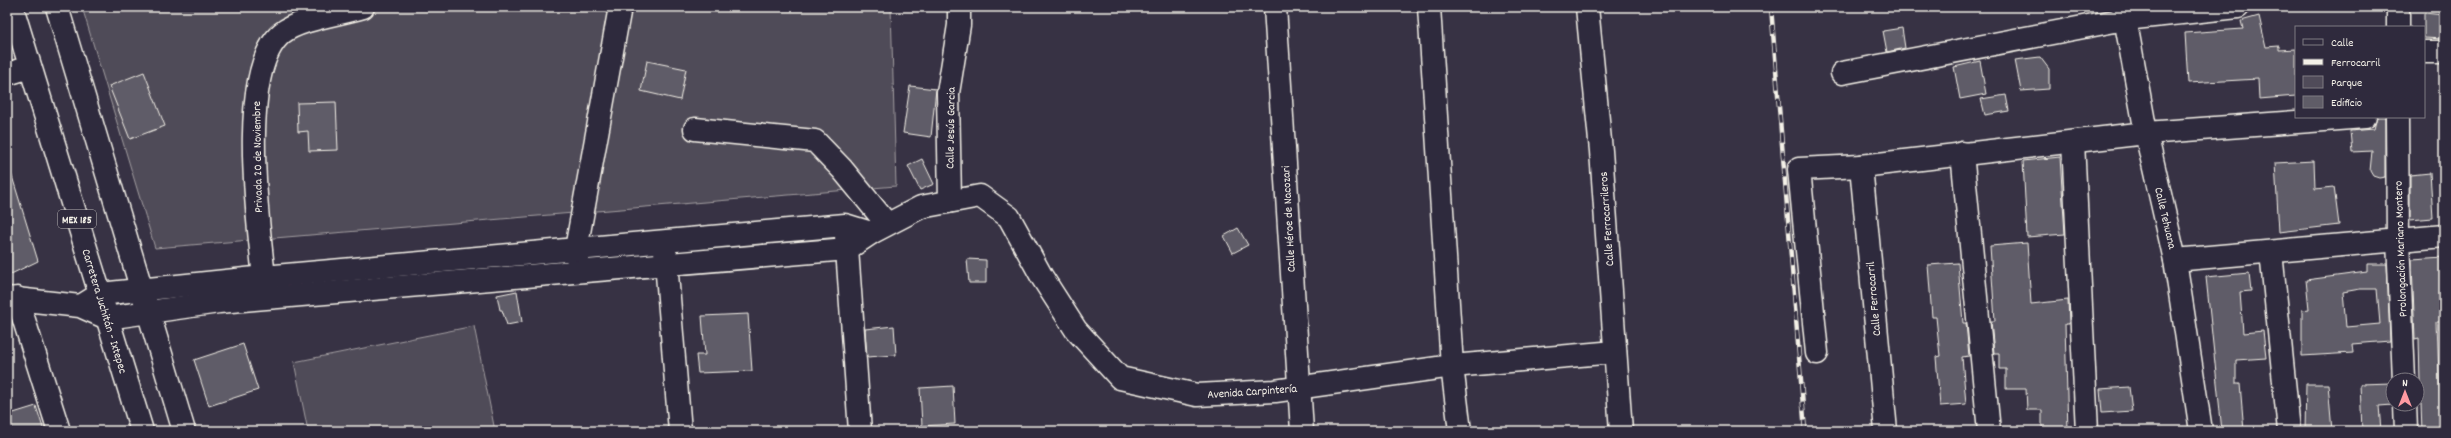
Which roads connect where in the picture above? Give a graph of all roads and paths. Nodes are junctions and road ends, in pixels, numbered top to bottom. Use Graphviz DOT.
graph roads {
  1 [pos="12,7"];
  2 [pos="57,7"];
  3 [pos="363,7"];
  4 [pos="620,7"];
  5 [pos="959,7"];
  6 [pos="1275,7"];
  7 [pos="1429,7"];
  8 [pos="1587,7"];
  9 [pos="2238,7"];
  10 [pos="2398,7"];
  11 [pos="2124,13"];
  12 [pos="2398,26"];
  13 [pos="2425,52"];
  14 [pos="2444,52"];
  15 [pos="30,67"];
  16 [pos="7,74"];
  17 [pos="1842,74"];
  18 [pos="2352,118"];
  19 [pos="2397,118"];
  20 [pos="695,129"];
  21 [pos="2146,133"];
  22 [pos="2073,142"];
  23 [pos="1962,153"];
  24 [pos="1861,166"];
  25 [pos="950,201"];
  26 [pos="845,225"];
  27 [pos="879,228"];
  28 [pos="2444,236"];
  29 [pos="2398,240"];
  30 [pos="665,241"];
  31 [pos="576,249"];
  32 [pos="847,249"];
  33 [pos="2272,252"];
  34 [pos="2176,260"];
  35 [pos="666,264"];
  36 [pos="578,272"];
  37 [pos="264,277"];
  38 [pos="141,290"];
  39 [pos="218,292"];
  40 [pos="100,294"];
  41 [pos="12,298"];
  42 [pos="80,306"];
  43 [pos="148,312"];
  44 [pos="108,318"];
  45 [pos="1615,352"];
  46 [pos="1817,353"];
  47 [pos="1452,366"];
  48 [pos="2404,372"];
  49 [pos="1298,389"];
  50 [pos="2405,412"];
  51 [pos="59,431"];
  52 [pos="142,431"];
  53 [pos="184,431"];
  54 [pos="680,431"];
  55 [pos="860,431"];
  56 [pos="1302,431"];
  57 [pos="1460,431"];
  58 [pos="1622,431"];
  59 [pos="1886,431"];
  60 [pos="1989,431"];
  61 [pos="2087,431"];
  62 [pos="2201,431"];
  63 [pos="2289,431"];
  64 [pos="2406,431"];
  1 -- 15 [label="street, Carretera Juchitán - Ixtepec / MEX 185"];
  2 -- 38 [label="street"];
  3 -- 37 [label="street, Privada 20 de Noviembre"];
  4 -- 31 [label="street"];
  5 -- 25 [label="street, Calle Jesús Garcia"];
  6 -- 49 [label="street, Calle Héroe de Nacozari"];
  7 -- 47 [label="street"];
  8 -- 45 [label="street, Calle Ferrocarrileros"];
  9 -- 11 [label="street"];
  10 -- 12 [label="street"];
  11 -- 17 [label="street"];
  11 -- 21 [label="street, Calle Tehuana"];
  13 -- 14 [label="street"];
  15 -- 16 [label="street"];
  15 -- 40 [label="street, Carretera Juchitán - Ixtepec / MEX 185"];
  18 -- 21 [label="street"];
  19 -- 29 [label="street, Prolongación Mariano Montero"];
  20 -- 27 [label="street"];
  21 -- 22 [label="street"];
  21 -- 34 [label="street, Calle Tehuana"];
  22 -- 23 [label="street"];
  22 -- 61 [label="street"];
  23 -- 24 [label="street"];
  23 -- 60 [label="street"];
  24 -- 46 [label="street"];
  24 -- 59 [label="street, Calle Ferrocarril"];
  25 -- 27 [label="street"];
  25 -- 49 [label="street, Avenida Carpintería"];
  26 -- 27 [label="street"];
  26 -- 30 [label="street"];
  26 -- 32 [label="street"];
  27 -- 32 [label="street"];
  28 -- 29 [label="street"];
  29 -- 33 [label="street"];
  29 -- 48 [label="street, Prolongación Mariano Montero"];
  30 -- 31 [label="street"];
  30 -- 35 [label="street"];
  31 -- 36 [label="street"];
  31 -- 37 [label="street"];
  32 -- 35 [label="street"];
  32 -- 55 [label="street"];
  33 -- 34 [label="street"];
  33 -- 63 [label="street"];
  34 -- 62 [label="street, Calle Tehuana"];
  35 -- 36 [label="street"];
  35 -- 54 [label="street"];
  36 -- 39 [label="street"];
  37 -- 39 [label="street"];
  38 -- 39 [label="street"];
  38 -- 40 [label="street"];
  38 -- 43 [label="street"];
  39 -- 43 [label="street"];
  40 -- 42 [label="street"];
  40 -- 44 [label="street, Carretera Juchitán - Ixtepec / MEX 185"];
  41 -- 42 [label="street"];
  41 -- 51 [label="street"];
  42 -- 44 [label="street"];
  43 -- 44 [label="street"];
  43 -- 53 [label="street"];
  44 -- 52 [label="street, Carretera Juchitán - Ixtepec / MEX 185"];
  45 -- 47 [label="street, Avenida Carpintería"];
  45 -- 58 [label="street, Calle Ferrocarrileros"];
  47 -- 49 [label="street, Avenida Carpintería"];
  47 -- 57 [label="street"];
  49 -- 56 [label="street, Calle Héroe de Nacozari"];
  50 -- 64 [label="street"];
}
